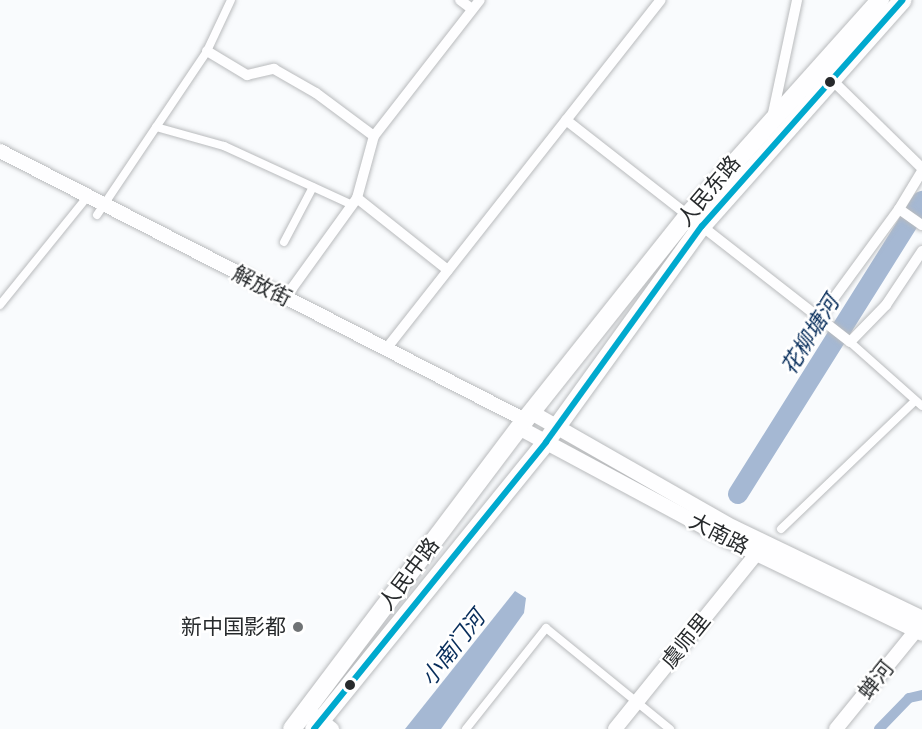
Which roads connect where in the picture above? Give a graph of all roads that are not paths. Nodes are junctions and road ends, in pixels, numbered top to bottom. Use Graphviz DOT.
graph roads {
  1 [pos="231,0"];
  2 [pos="460,0"];
  3 [pos="480,0"];
  4 [pos="661,0"];
  5 [pos="797,0"];
  6 [pos="880,0"];
  7 [pos="903,0"];
  8 [pos="472,9"];
  9 [pos="207,51"];
  10 [pos="831,79"];
  11 [pos="771,118"];
  12 [pos="566,120"];
  13 [pos="156,127"];
  14 [pos="374,136"];
  15 [pos="0,150"];
  16 [pos="922,170"];
  17 [pos="313,187"];
  18 [pos="87,197"];
  19 [pos="354,201"];
  20 [pos="100,210"];
  21 [pos="902,211"];
  22 [pos="694,221"];
  23 [pos="922,225"];
  24 [pos="284,242"];
  25 [pos="922,251"];
  26 [pos="448,270"];
  27 [pos="285,298"];
  28 [pos="0,305"];
  29 [pos="820,317"];
  30 [pos="850,342"];
  31 [pos="386,349"];
  32 [pos="919,404"];
  33 [pos="525,420"];
  34 [pos="557,427"];
  35 [pos="546,442"];
  36 [pos="705,519"];
  37 [pos="781,529"];
  38 [pos="730,533"];
  39 [pos="757,553"];
  40 [pos="920,626"];
  41 [pos="636,703"];
  42 [pos="318,722"];
  43 [pos="292,729"];
  44 [pos="466,729"];
  45 [pos="615,729"];
  46 [pos="670,729"];
  47 [pos="836,729"];
  1 -- 9 [label="street"];
  2 -- 8 [label="street"];
  3 -- 8 [label="street"];
  4 -- 12 [label="street"];
  5 -- 11 [label="street"];
  6 -- 11 [label="highway, 人民东路"];
  7 -- 10 [label="highway, 人民东路"];
  8 -- 14 [label="street"];
  9 -- 13 [label="street"];
  9 -- 14 [label="street"];
  10 -- 16 [label="street"];
  10 -- 22 [label="highway, 人民东路"];
  11 -- 22 [label="highway, 人民东路"];
  12 -- 22 [label="street"];
  12 -- 26 [label="street"];
  13 -- 17 [label="street"];
  13 -- 20 [label="street"];
  14 -- 19 [label="street"];
  15 -- 18 [label="street, 解放街"];
  16 -- 21 [label="street"];
  17 -- 19 [label="street"];
  17 -- 24 [label="street"];
  18 -- 20 [label="street, 解放街"];
  18 -- 28 [label="street"];
  19 -- 26 [label="street"];
  19 -- 27 [label="street"];
  20 -- 27 [label="street, 解放街"];
  21 -- 23 [label="street"];
  21 -- 29 [label="street"];
  22 -- 29 [label="street"];
  22 -- 33 [label="highway, 人民东路"];
  22 -- 34 [label="highway, 人民东路"];
  25 -- 30 [label="street"];
  26 -- 31 [label="street"];
  27 -- 31 [label="street, 解放街"];
  29 -- 30 [label="street"];
  30 -- 32 [label="street"];
  31 -- 33 [label="street, 解放街"];
  32 -- 37 [label="street"];
  33 -- 34 [label="main road, 大南路"];
  33 -- 35 [label="main road, 大南路"];
  33 -- 42 [label="highway, 人民中路"];
  34 -- 35 [label="highway, 人民东路"];
  34 -- 36 [label="main road, 大南路"];
  35 -- 36 [label="main road, 大南路"];
  35 -- 42 [label="highway, 人民中路"];
  36 -- 38 [label="main road, 大南路"];
  38 -- 39 [label="main road, 大南路"];
  38 -- 40 [label="main road, 大南路"];
  39 -- 40 [label="main road, 大南路"];
  39 -- 41 [label="street, 虞师里"];
  40 -- 47 [label="street, 蝉河"];
  41 -- 44 [label="street"];
  41 -- 45 [label="street, 虞师里"];
  41 -- 46 [label="street"];
  42 -- 43 [label="highway, 人民中路"];
}
